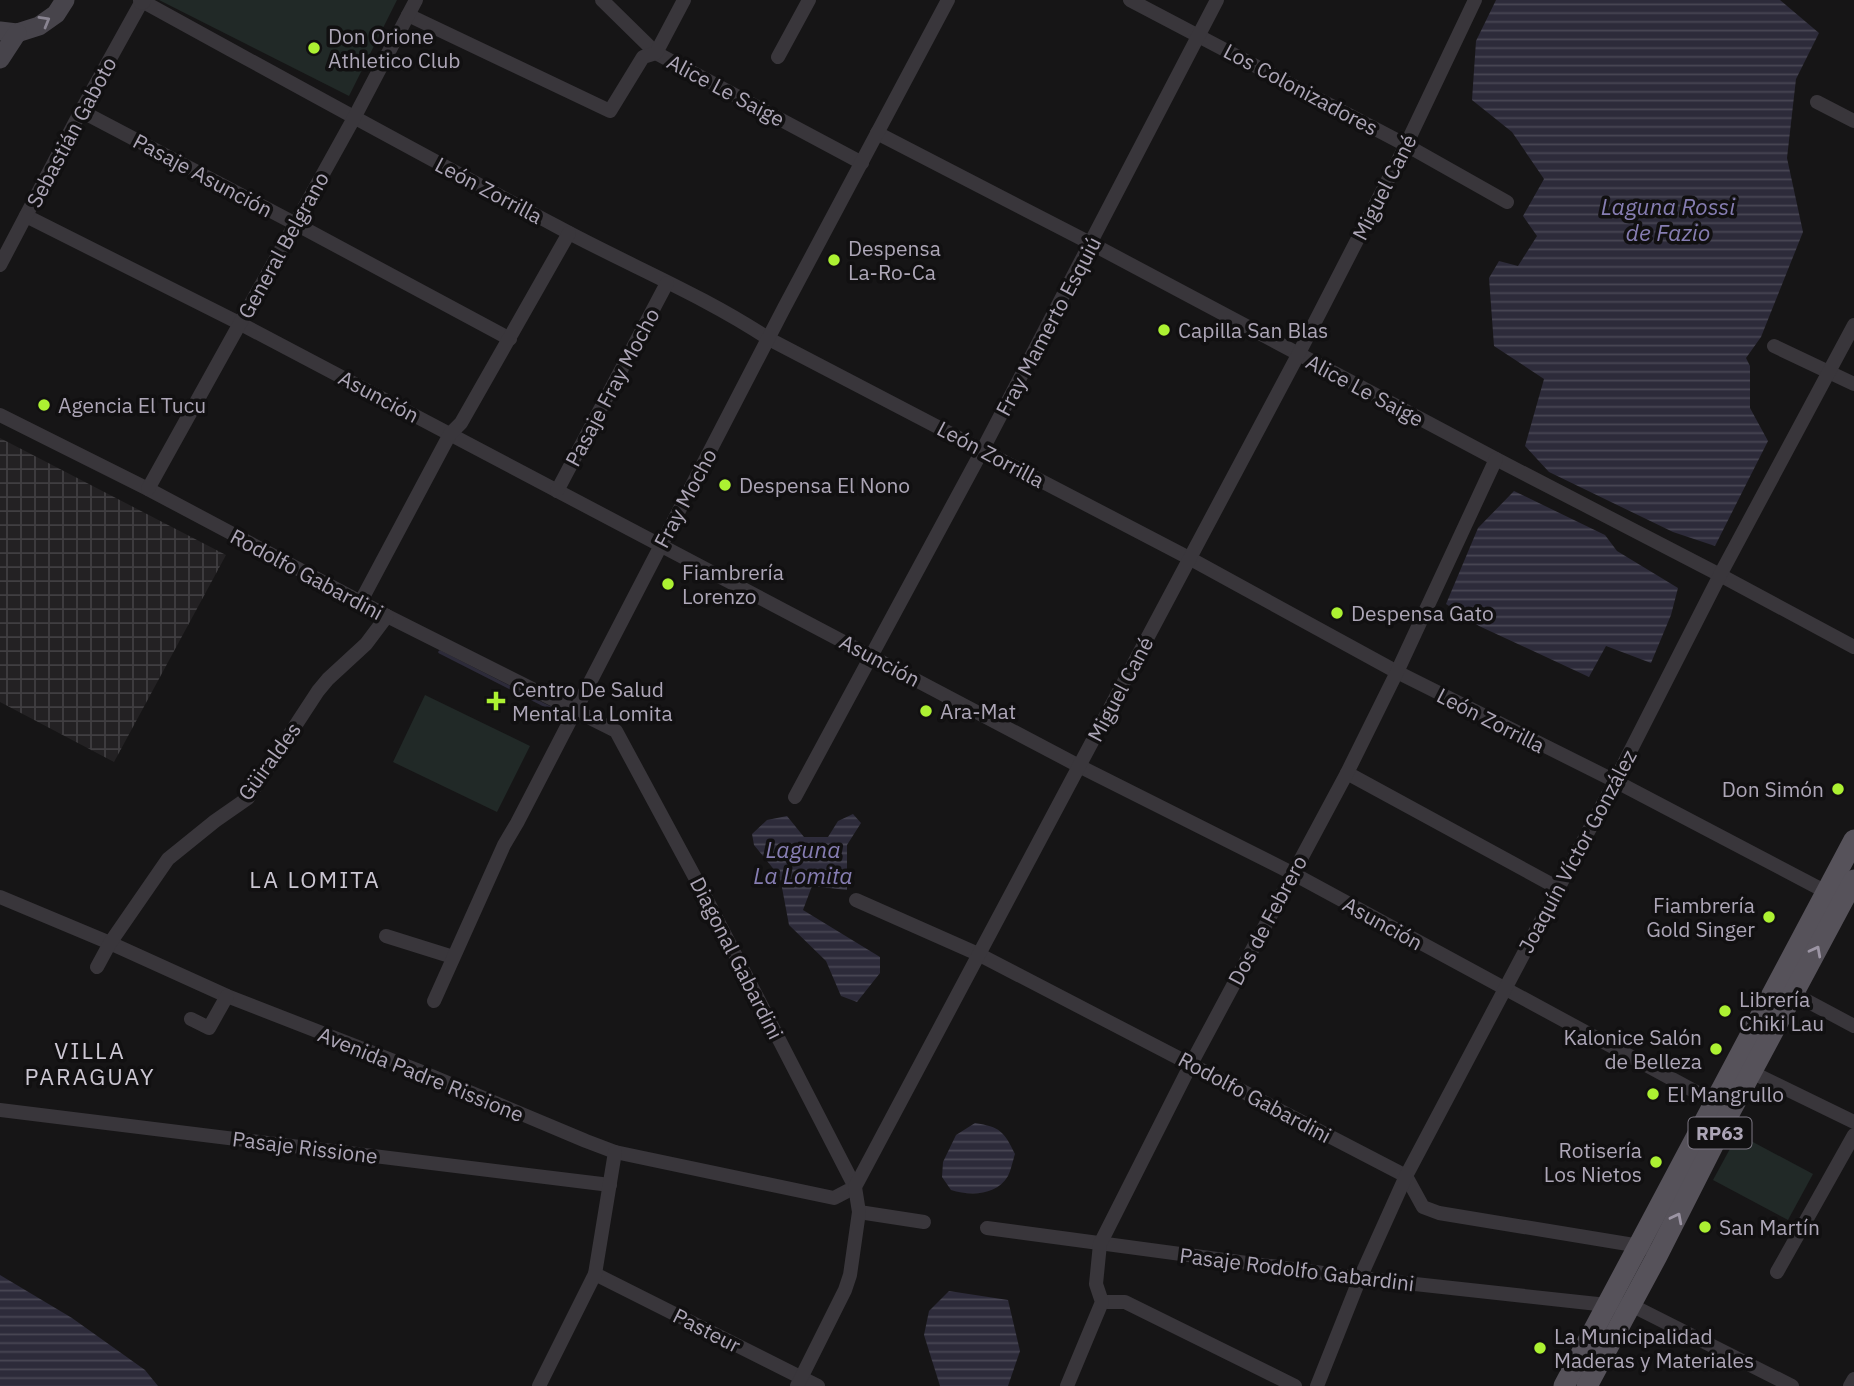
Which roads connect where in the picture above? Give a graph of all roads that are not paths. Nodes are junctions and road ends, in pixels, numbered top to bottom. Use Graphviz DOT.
graph roads {
  1 [pos="65,0"];
  2 [pos="142,0"];
  3 [pos="416,0"];
  4 [pos="602,0"];
  5 [pos="684,0"];
  6 [pos="809,0"];
  7 [pos="948,0"];
  8 [pos="1130,0"];
  9 [pos="1217,0"];
  10 [pos="1475,0"];
  11 [pos="408,15"];
  12 [pos="9,32"];
  13 [pos="1199,35"];
  14 [pos="656,53"];
  15 [pos="779,57"];
  16 [pos="0,59"];
  17 [pos="1817,102"];
  18 [pos="81,111"];
  19 [pos="354,118"];
  20 [pos="1854,121"];
  21 [pos="877,132"];
  22 [pos="1406,145"];
  23 [pos="862,163"];
  24 [pos="1507,202"];
  25 [pos="26,216"];
  26 [pos="295,223"];
  27 [pos="569,233"];
  28 [pos="1092,244"];
  29 [pos="0,264"];
  30 [pos="667,282"];
  31 [pos="239,323"];
  32 [pos="1854,325"];
  33 [pos="510,339"];
  34 [pos="769,339"];
  35 [pos="1774,346"];
  36 [pos="1298,355"];
  37 [pos="1830,372"];
  38 [pos="1854,384"];
  39 [pos="0,415"];
  40 [pos="450,434"];
  41 [pos="983,449"];
  42 [pos="1496,459"];
  43 [pos="148,489"];
  44 [pos="557,491"];
  45 [pos="660,545"];
  46 [pos="1189,558"];
  47 [pos="1720,575"];
  48 [pos="361,601"];
  49 [pos="387,616"];
  50 [pos="1854,647"];
  51 [pos="872,655"];
  52 [pos="1397,672"];
  53 [pos="574,711"];
  54 [pos="615,731"];
  55 [pos="1079,765"];
  56 [pos="1347,773"];
  57 [pos="1615,781"];
  58 [pos="795,797"];
  59 [pos="1851,852"];
  60 [pos="1292,873"];
  61 [pos="1854,880"];
  62 [pos="1558,888"];
  63 [pos="0,897"];
  64 [pos="1835,897"];
  65 [pos="856,900"];
  66 [pos="386,936"];
  67 [pos="110,943"];
  68 [pos="978,954"];
  69 [pos="453,957"];
  70 [pos="97,967"];
  71 [pos="1504,988"];
  72 [pos="1794,994"];
  73 [pos="227,996"];
  74 [pos="434,1001"];
  75 [pos="191,1019"];
  76 [pos="1854,1026"];
  77 [pos="1191,1064"];
  78 [pos="1743,1068"];
  79 [pos="1723,1106"];
  80 [pos="0,1110"];
  81 [pos="1854,1122"];
  82 [pos="1854,1135"];
  83 [pos="614,1152"];
  84 [pos="1406,1176"];
  85 [pos="610,1185"];
  86 [pos="855,1187"];
  87 [pos="859,1212"];
  88 [pos="924,1222"];
  89 [pos="987,1228"];
  90 [pos="1100,1244"];
  91 [pos="1649,1251"];
  92 [pos="1777,1272"];
  93 [pos="595,1274"];
  94 [pos="1360,1278"];
  95 [pos="1102,1302"];
  96 [pos="1607,1305"];
  97 [pos="1631,1305"];
  98 [pos="1854,1379"];
  99 [pos="800,1382"];
  100 [pos="539,1386"];
  101 [pos="818,1386"];
  102 [pos="1067,1386"];
  103 [pos="1295,1386"];
  104 [pos="1317,1386"];
  105 [pos="1564,1386"];
  106 [pos="1587,1386"];
  107 [pos="1792,1386"];
  108 [pos="1850,1386"];
  12 -- 1 [label="main road, one-way"];
  2 -- 18 [label="street, Sebastián Gaboto"];
  2 -- 19 [label="street, León Zorrilla"];
  3 -- 11 [label="street, General Belgrano"];
  4 -- 14 [label="street, Alice Le Saige"];
  5 -- 14 [label="street"];
  6 -- 15 [label="street"];
  7 -- 21 [label="street, Fray Mocho"];
  8 -- 13 [label="street, Los Colonizadores"];
  9 -- 13 [label="street, Fray Mamerto Esquiú"];
  10 -- 22 [label="street, Miguel Cané"];
  11 -- 14 [label="street"];
  11 -- 19 [label="street, General Belgrano"];
  12 -- 16 [label="main road"];
  13 -- 22 [label="street, Los Colonizadores"];
  13 -- 28 [label="street, Fray Mamerto Esquiú"];
  14 -- 23 [label="street, Alice Le Saige"];
  17 -- 20 [label="street"];
  18 -- 25 [label="street, Sebastián Gaboto"];
  18 -- 26 [label="street, Pasaje Asunción"];
  19 -- 26 [label="street, General Belgrano"];
  19 -- 27 [label="street, León Zorrilla"];
  21 -- 23 [label="street, Fray Mocho"];
  21 -- 28 [label="street, Alice Le Saige"];
  22 -- 24 [label="street, Los Colonizadores"];
  22 -- 36 [label="street, Miguel Cané"];
  23 -- 34 [label="street, Fray Mocho"];
  25 -- 29 [label="street, Sebastián Gaboto"];
  25 -- 31 [label="street, Asunción"];
  26 -- 31 [label="street, General Belgrano"];
  26 -- 33 [label="street, Pasaje Asunción"];
  27 -- 30 [label="street, León Zorrilla"];
  27 -- 33 [label="street"];
  28 -- 36 [label="street, Alice Le Saige"];
  28 -- 41 [label="street, Fray Mamerto Esquiú"];
  30 -- 34 [label="street, León Zorrilla"];
  30 -- 44 [label="street, Pasaje Fray Mocho"];
  31 -- 40 [label="street, Asunción"];
  31 -- 43 [label="street, General Belgrano"];
  32 -- 37 [label="street, Joaquín Víctor González"];
  33 -- 40 [label="street"];
  34 -- 41 [label="street, León Zorrilla"];
  34 -- 45 [label="street, Fray Mocho"];
  35 -- 37 [label="street"];
  36 -- 42 [label="street, Alice Le Saige"];
  36 -- 46 [label="street, Miguel Cané"];
  37 -- 38 [label="street"];
  37 -- 47 [label="street, Joaquín Víctor González"];
  39 -- 43 [label="street, Rodolfo Gabardini"];
  40 -- 44 [label="street, Asunción"];
  40 -- 48 [label="street"];
  41 -- 46 [label="street, León Zorrilla"];
  41 -- 51 [label="street, Fray Mamerto Esquiú"];
  42 -- 47 [label="street, Alice Le Saige"];
  42 -- 52 [label="street, Dos de Febrero"];
  43 -- 48 [label="street, Rodolfo Gabardini"];
  44 -- 45 [label="street, Asunción"];
  45 -- 51 [label="street, Asunción"];
  45 -- 53 [label="street, Fray Mocho"];
  46 -- 52 [label="street, León Zorrilla"];
  46 -- 55 [label="street, Miguel Cané"];
  47 -- 50 [label="street, Alice Le Saige"];
  47 -- 57 [label="street, Joaquín Víctor González"];
  48 -- 49 [label="street, Rodolfo Gabardini"];
  49 -- 53 [label="street, Rodolfo Gabardini"];
  49 -- 67 [label="street, Güiraldes"];
  51 -- 55 [label="street, Asunción"];
  51 -- 58 [label="street, Fray Mamerto Esquiú"];
  52 -- 56 [label="street, Dos de Febrero"];
  52 -- 57 [label="street, León Zorrilla"];
  53 -- 54 [label="street, Rodolfo Gabardini"];
  53 -- 69 [label="street, Fray Mocho"];
  54 -- 86 [label="street, Diagonal Gabardini"];
  55 -- 60 [label="street, Asunción"];
  55 -- 68 [label="street, Miguel Cané"];
  56 -- 60 [label="street, Dos de Febrero"];
  56 -- 62 [label="street"];
  57 -- 62 [label="street, Joaquín Víctor González"];
  57 -- 64 [label="street, León Zorrilla"];
  59 -- 64 [label="main road, RP63"];
  60 -- 71 [label="street, Asunción"];
  60 -- 77 [label="street, Dos de Febrero"];
  61 -- 64 [label="main road, RP63"];
  62 -- 71 [label="street, Joaquín Víctor González"];
  63 -- 67 [label="street, Avenida Padre Rissione"];
  72 -- 64 [label="main road, RP63, one-way"];
  64 -- 78 [label="main road, RP63"];
  65 -- 68 [label="street, Rodolfo Gabardini"];
  66 -- 69 [label="street"];
  67 -- 70 [label="street, Güiraldes"];
  67 -- 73 [label="street, Avenida Padre Rissione"];
  68 -- 77 [label="street, Rodolfo Gabardini"];
  68 -- 86 [label="street, Miguel Cané"];
  69 -- 74 [label="street, Fray Mocho"];
  71 -- 79 [label="street, Asunción"];
  71 -- 84 [label="street, Joaquín Víctor González"];
  72 -- 76 [label="street"];
  72 -- 78 [label="main road, RP63"];
  73 -- 75 [label="street"];
  73 -- 83 [label="street, Avenida Padre Rissione"];
  77 -- 84 [label="street, Rodolfo Gabardini"];
  77 -- 90 [label="street, Dos de Febrero"];
  78 -- 79 [label="main road, RP63"];
  78 -- 81 [label="street"];
  79 -- 91 [label="main road, RP63"];
  80 -- 85 [label="street, Pasaje Rissione"];
  82 -- 92 [label="street"];
  83 -- 85 [label="street"];
  83 -- 86 [label="street, Avenida Padre Rissione"];
  84 -- 91 [label="street"];
  84 -- 94 [label="street, Joaquín Víctor González"];
  85 -- 93 [label="street"];
  86 -- 87 [label="street"];
  87 -- 88 [label="street"];
  87 -- 99 [label="street"];
  89 -- 90 [label="street, Pasaje Rodolfo Gabardini"];
  90 -- 94 [label="street, Pasaje Rodolfo Gabardini"];
  90 -- 95 [label="street, Dos de Febrero"];
  91 -- 96 [label="main road, RP63"];
  91 -- 97 [label="main road, RP63"];
  93 -- 99 [label="street, Pasteur"];
  93 -- 100 [label="street"];
  94 -- 96 [label="street, Pasaje Rodolfo Gabardini"];
  94 -- 104 [label="street, Joaquín Víctor González"];
  95 -- 102 [label="street"];
  95 -- 103 [label="street"];
  96 -- 97 [label="street"];
  96 -- 105 [label="main road, RP63"];
  97 -- 106 [label="main road, RP63"];
  97 -- 107 [label="street"];
  98 -- 108 [label="street"];
  99 -- 101 [label="street, Pasteur"];
}
